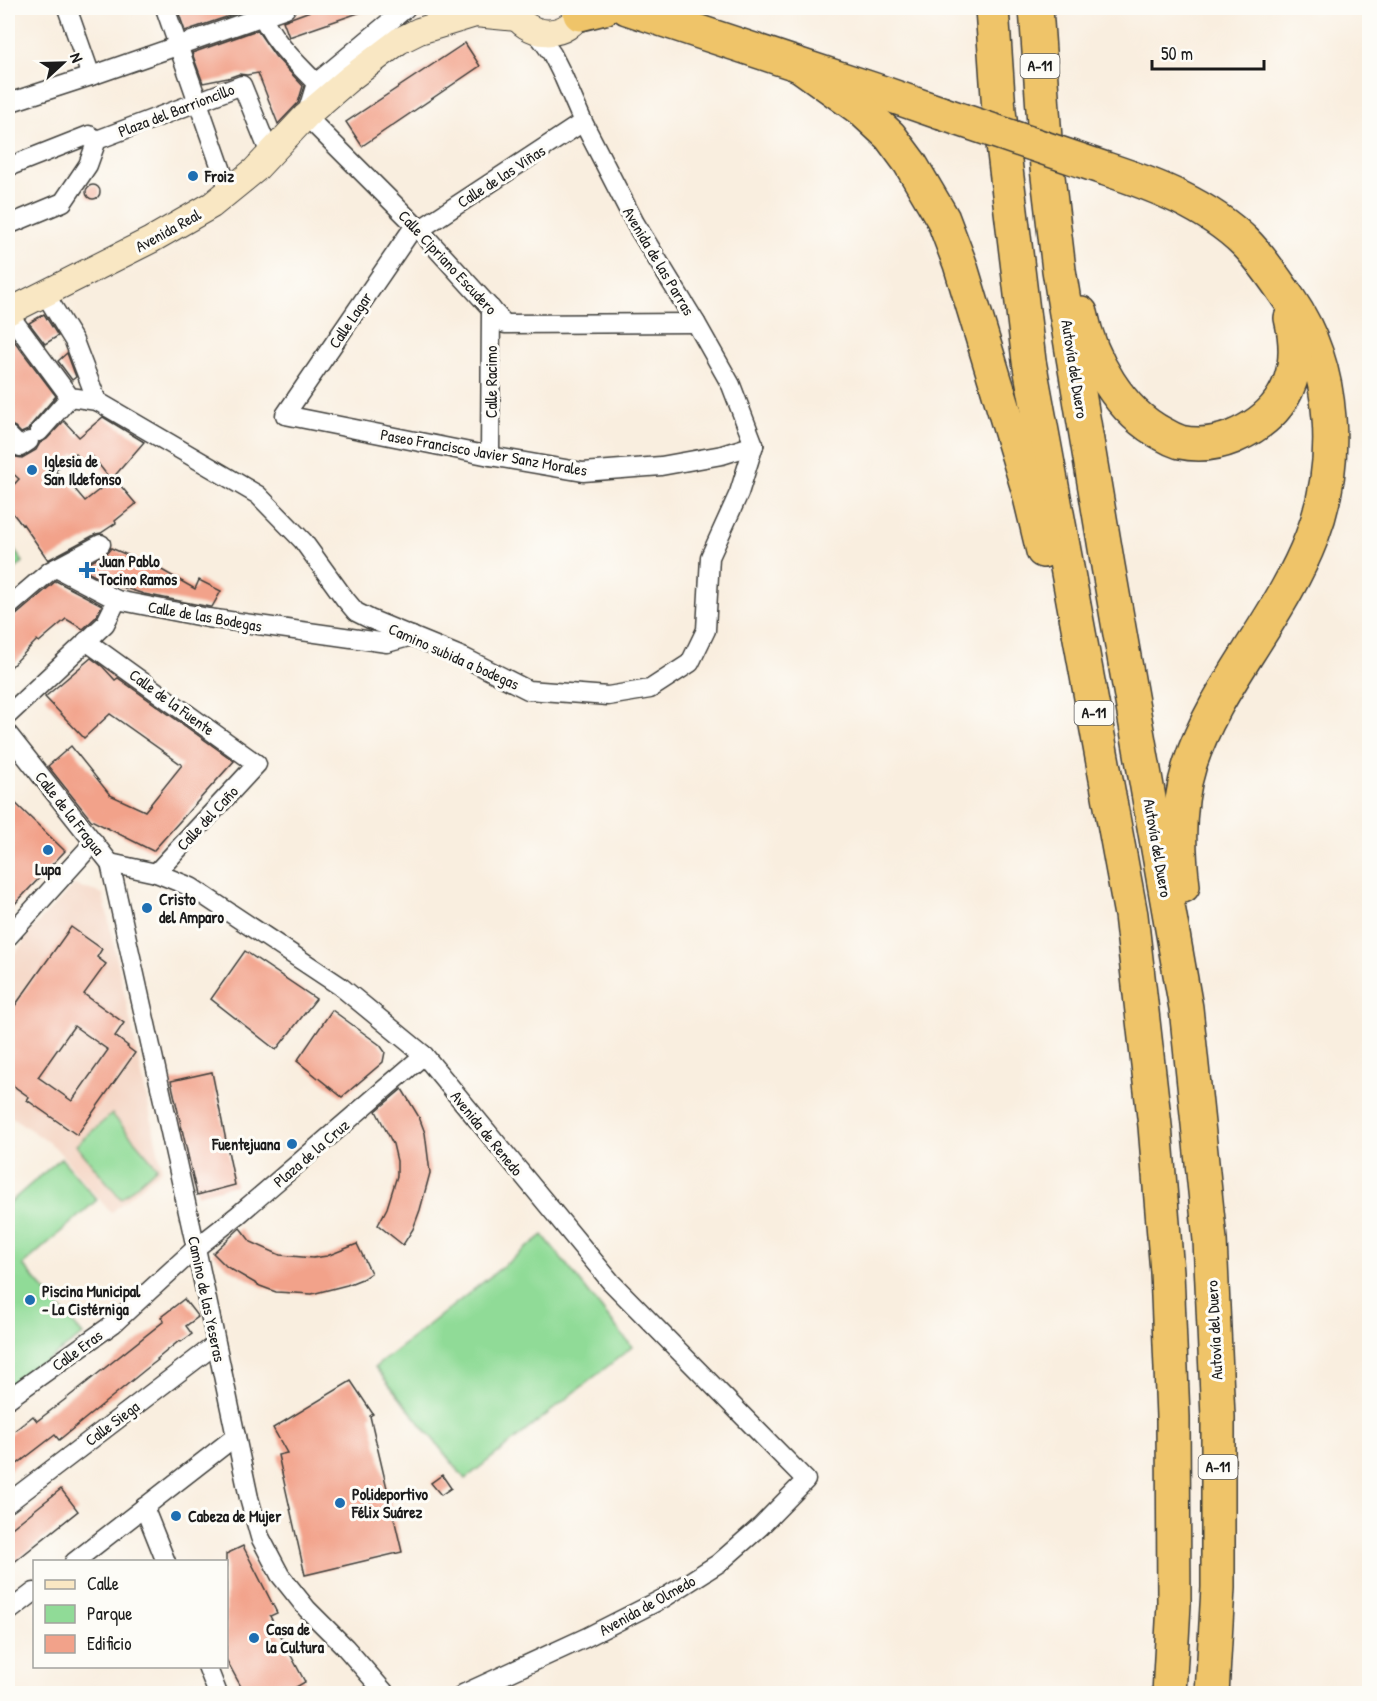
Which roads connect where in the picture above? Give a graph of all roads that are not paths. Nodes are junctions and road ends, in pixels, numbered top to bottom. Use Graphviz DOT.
graph roads {
  1 [pos="67,8"];
  2 [pos="165,8"];
  3 [pos="286,8"];
  4 [pos="406,8"];
  5 [pos="705,8"];
  6 [pos="992,8"];
  7 [pos="1036,8"];
  8 [pos="1048,8"];
  9 [pos="637,10"];
  10 [pos="479,11"];
  11 [pos="261,12"];
  12 [pos="583,14"];
  13 [pos="384,15"];
  14 [pos="520,18"];
  15 [pos="178,46"];
  16 [pos="801,66"];
  17 [pos="91,76"];
  18 [pos="563,76"];
  19 [pos="316,83"];
  20 [pos="9,98"];
  21 [pos="197,101"];
  22 [pos="306,116"];
  23 [pos="583,122"];
  24 [pos="97,140"];
  25 [pos="270,154"];
  26 [pos="8,167"];
  27 [pos="229,191"];
  28 [pos="8,225"];
  29 [pos="417,228"];
  30 [pos="1279,285"];
  31 [pos="45,294"];
  32 [pos="491,308"];
  33 [pos="8,312"];
  34 [pos="696,322"];
  35 [pos="70,398"];
  36 [pos="97,401"];
  37 [pos="285,415"];
  38 [pos="8,435"];
  39 [pos="754,445"];
  40 [pos="490,456"];
  41 [pos="101,544"];
  42 [pos="56,568"];
  43 [pos="117,600"];
  44 [pos="8,608"];
  45 [pos="412,636"];
  46 [pos="86,641"];
  47 [pos="8,715"];
  48 [pos="8,734"];
  49 [pos="257,764"];
  50 [pos="94,842"];
  51 [pos="110,863"];
  52 [pos="156,873"];
  53 [pos="8,937"];
  54 [pos="424,1055"];
  55 [pos="1210,1240"];
  56 [pos="196,1248"];
  57 [pos="1167,1272"];
  58 [pos="216,1344"];
  59 [pos="8,1399"];
  60 [pos="236,1436"];
  61 [pos="806,1480"];
  62 [pos="8,1503"];
  63 [pos="144,1507"];
  64 [pos="77,1560"];
  65 [pos="165,1560"];
  66 [pos="33,1593"];
  67 [pos="8,1612"];
  68 [pos="208,1668"];
  69 [pos="217,1693"];
  70 [pos="386,1694"];
  71 [pos="463,1694"];
  72 [pos="1169,1694"];
  73 [pos="1212,1694"];
  1 -- 17 [label="street"];
  2 -- 15 [label="street"];
  3 -- 11 [label="street"];
  4 -- 13 [label="street"];
  5 -- 9 [label="highway"];
  6 -- 57 [label="highway, A-11"];
  7 -- 55 [label="highway, Autovía del Duero / A-11"];
  8 -- 30 [label="highway"];
  9 -- 16 [label="highway"];
  10 -- 14 [label="street"];
  10 -- 22 [label="street, Avenida Real"];
  11 -- 15 [label="street"];
  11 -- 19 [label="street"];
  12 -- 14 [label="street"];
  12 -- 18 [label="street, Avenida de las Parras"];
  13 -- 19 [label="street"];
  14 -- 18 [label="street, Avenida de las Parras"];
  15 -- 17 [label="street"];
  15 -- 21 [label="street"];
  16 -- 30 [label="highway, bridge"];
  16 -- 57 [label="highway"];
  17 -- 20 [label="street"];
  18 -- 23 [label="street, Avenida de las Parras"];
  19 -- 22 [label="street"];
  21 -- 24 [label="street, Plaza del Barrioncillo"];
  21 -- 25 [label="street, Plaza del Barrioncillo"];
  21 -- 27 [label="street"];
  22 -- 25 [label="street, Avenida Real"];
  22 -- 29 [label="street, Calle Cipriano Escudero"];
  23 -- 29 [label="street, Calle de las Viñas"];
  23 -- 34 [label="street, Avenida de las Parras"];
  24 -- 26 [label="street"];
  24 -- 28 [label="street, Plaza del Barrioncillo"];
  25 -- 27 [label="street, Avenida Real"];
  27 -- 31 [label="street, Avenida Real"];
  29 -- 32 [label="street, Calle Cipriano Escudero"];
  29 -- 37 [label="street, Calle Lagar"];
  30 -- 55 [label="highway"];
  31 -- 33 [label="street, Avenida Real"];
  31 -- 36 [label="street"];
  32 -- 34 [label="street, Calle Cipriano Escudero"];
  32 -- 40 [label="street, Calle Racimo"];
  33 -- 35 [label="street"];
  34 -- 39 [label="street, Avenida de las Parras"];
  35 -- 36 [label="street"];
  35 -- 38 [label="street"];
  36 -- 45 [label="street, Camino subida a bodegas"];
  37 -- 40 [label="street, Paseo Francisco Javier Sanz Morales"];
  39 -- 40 [label="street, Paseo Francisco Javier Sanz Morales"];
  39 -- 45 [label="street, Camino subida a bodegas"];
  41 -- 42 [label="street"];
  42 -- 43 [label="street, Calle de las Bodegas"];
  42 -- 44 [label="street"];
  43 -- 45 [label="street, Calle de las Bodegas"];
  43 -- 46 [label="street"];
  46 -- 47 [label="street"];
  46 -- 49 [label="street, Calle de la Fuente"];
  48 -- 50 [label="street, Calle de la Fragua"];
  49 -- 52 [label="street, Calle del Caño"];
  50 -- 51 [label="street, Calle de la Fragua"];
  50 -- 53 [label="street"];
  51 -- 52 [label="street, Avenida de Renedo"];
  51 -- 56 [label="street, Camino de las Yeseras"];
  52 -- 54 [label="street, Avenida de Renedo"];
  54 -- 56 [label="street, Plaza de la Cruz"];
  54 -- 61 [label="street, Avenida de Renedo"];
  55 -- 73 [label="highway, Autovía del Duero / A-11"];
  56 -- 58 [label="street, Camino de las Yeseras"];
  56 -- 59 [label="street, Calle Eras"];
  57 -- 72 [label="highway, A-11"];
  58 -- 60 [label="street, Camino de las Yeseras"];
  58 -- 62 [label="street, Calle Siega"];
  60 -- 63 [label="street"];
  60 -- 70 [label="street, Camino de las Yeseras"];
  61 -- 71 [label="street, Avenida de Olmedo"];
  63 -- 64 [label="street"];
  63 -- 65 [label="street"];
  66 -- 67 [label="street"];
  68 -- 69 [label="street"];
}
